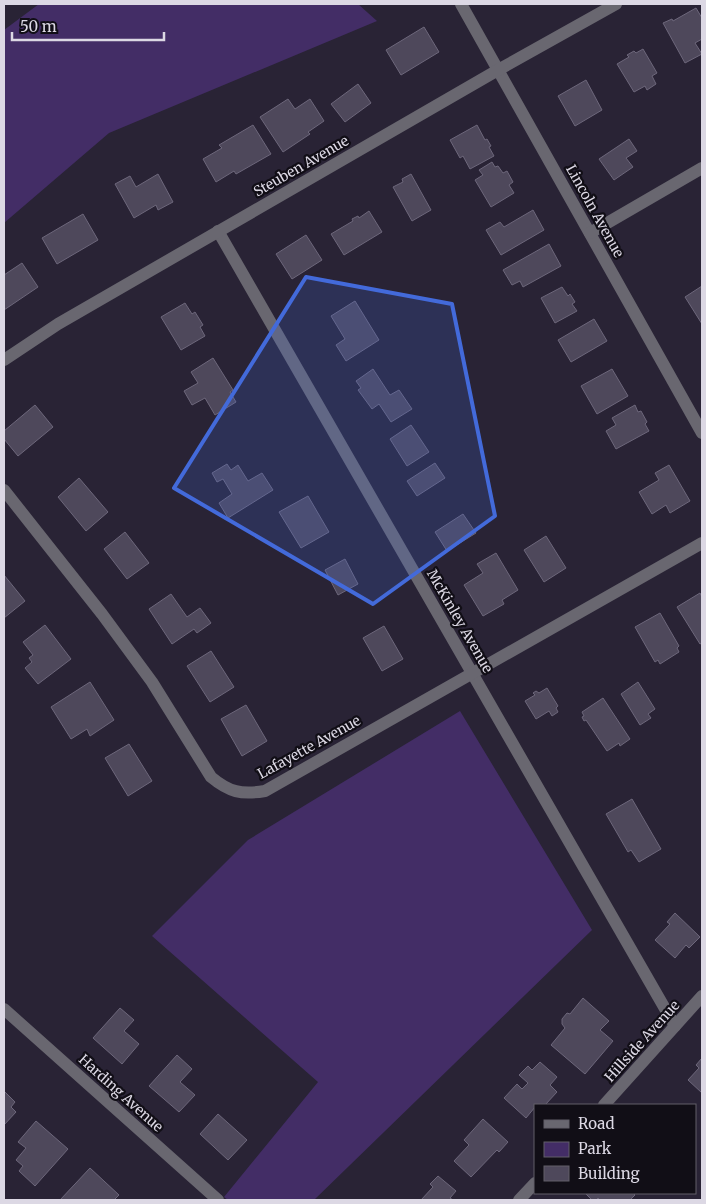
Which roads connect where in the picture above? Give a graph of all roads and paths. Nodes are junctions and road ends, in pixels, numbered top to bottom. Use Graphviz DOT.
graph roads {
  1 [pos="461,4"];
  2 [pos="616,4"];
  3 [pos="498,70"];
  4 [pos="702,168"];
  5 [pos="218,231"];
  6 [pos="590,233"];
  7 [pos="4,360"];
  8 [pos="702,433"];
  9 [pos="4,490"];
  10 [pos="702,543"];
  11 [pos="473,673"];
  12 [pos="702,996"];
  13 [pos="4,1009"];
  14 [pos="675,1026"];
  15 [pos="605,1104"];
  16 [pos="534,1184"];
  17 [pos="218,1200"];
  18 [pos="519,1200"];
  1 -- 3 [label="street, Lincoln Avenue"];
  2 -- 3 [label="street, Steuben Avenue"];
  3 -- 5 [label="street, Steuben Avenue"];
  3 -- 6 [label="street, Lincoln Avenue"];
  4 -- 6 [label="street"];
  5 -- 7 [label="street, Steuben Avenue"];
  5 -- 11 [label="street, McKinley Avenue"];
  6 -- 8 [label="street, Lincoln Avenue"];
  9 -- 11 [label="street, Lafayette Avenue"];
  10 -- 11 [label="street, Lafayette Avenue"];
  11 -- 14 [label="street, McKinley Avenue"];
  12 -- 14 [label="street, Hillside Avenue"];
  13 -- 17 [label="street, Harding Avenue"];
  14 -- 15 [label="street, Hillside Avenue"];
  16 -- 18 [label="street"];
}
